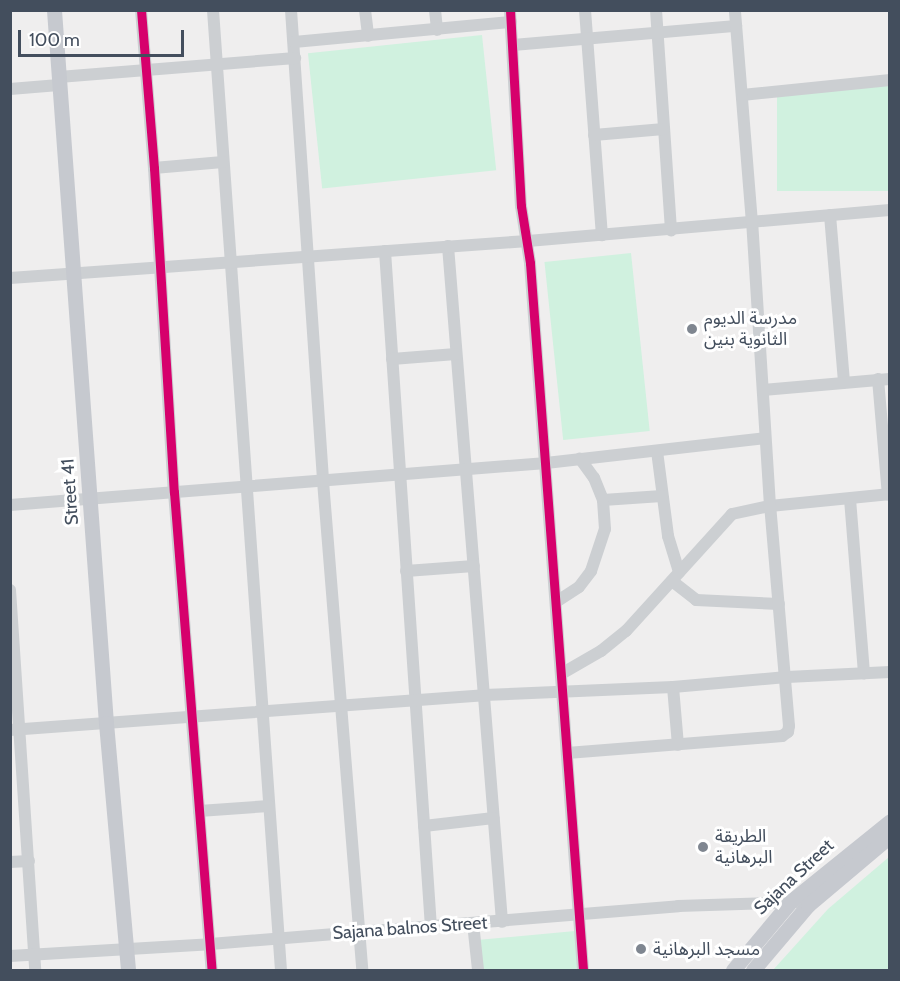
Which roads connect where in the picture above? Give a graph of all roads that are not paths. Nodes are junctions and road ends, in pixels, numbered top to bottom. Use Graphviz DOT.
graph roads {
  1 [pos="54,10"];
  2 [pos="141,10"];
  3 [pos="213,10"];
  4 [pos="291,10"];
  5 [pos="365,10"];
  6 [pos="435,10"];
  7 [pos="585,10"];
  8 [pos="656,10"];
  9 [pos="735,10"];
  10 [pos="511,16"];
  11 [pos="736,26"];
  12 [pos="437,30"];
  13 [pos="658,33"];
  14 [pos="368,36"];
  15 [pos="586,37"];
  16 [pos="294,42"];
  17 [pos="513,45"];
  18 [pos="295,58"];
  19 [pos="217,65"];
  20 [pos="145,70"];
  21 [pos="890,80"];
  22 [pos="59,81"];
  23 [pos="10,89"];
  24 [pos="742,95"];
  25 [pos="664,129"];
  26 [pos="594,135"];
  27 [pos="224,162"];
  28 [pos="154,168"];
  29 [pos="890,210"];
  30 [pos="830,215"];
  31 [pos="752,223"];
  32 [pos="671,230"];
  33 [pos="602,235"];
  34 [pos="528,241"];
  35 [pos="448,246"];
  36 [pos="386,250"];
  37 [pos="307,257"];
  38 [pos="230,262"];
  39 [pos="159,268"];
  40 [pos="73,273"];
  41 [pos="10,278"];
  42 [pos="456,354"];
  43 [pos="392,358"];
  44 [pos="884,379"];
  45 [pos="844,382"];
  46 [pos="763,390"];
  47 [pos="765,438"];
  48 [pos="657,451"];
  49 [pos="580,459"];
  50 [pos="546,463"];
  51 [pos="466,469"];
  52 [pos="400,475"];
  53 [pos="323,481"];
  54 [pos="244,488"];
  55 [pos="174,492"];
  56 [pos="889,495"];
  57 [pos="662,496"];
  58 [pos="90,499"];
  59 [pos="850,499"];
  60 [pos="603,500"];
  61 [pos="10,505"];
  62 [pos="770,506"];
  63 [pos="474,566"];
  64 [pos="406,571"];
  65 [pos="675,577"];
  66 [pos="10,590"];
  67 [pos="556,602"];
  68 [pos="780,604"];
  69 [pos="12,643"];
  70 [pos="890,672"];
  71 [pos="864,673"];
  72 [pos="561,674"];
  73 [pos="787,677"];
  74 [pos="673,687"];
  75 [pos="563,692"];
  76 [pos="484,695"];
  77 [pos="415,700"];
  78 [pos="341,705"];
  79 [pos="262,711"];
  80 [pos="191,717"];
  81 [pos="106,723"];
  82 [pos="15,730"];
  83 [pos="678,745"];
  84 [pos="567,753"];
  85 [pos="269,806"];
  86 [pos="199,811"];
  87 [pos="494,818"];
  88 [pos="890,821"];
  89 [pos="424,826"];
  90 [pos="890,836"];
  91 [pos="29,861"];
  92 [pos="10,862"];
  93 [pos="791,901"];
  94 [pos="808,905"];
  95 [pos="578,916"];
  96 [pos="502,922"];
  97 [pos="473,924"];
  98 [pos="430,927"];
  99 [pos="360,933"];
  100 [pos="278,937"];
  101 [pos="210,944"];
  102 [pos="126,947"];
  103 [pos="34,954"];
  104 [pos="10,956"];
  105 [pos="35,970"];
  106 [pos="128,970"];
  107 [pos="212,970"];
  108 [pos="280,970"];
  109 [pos="362,970"];
  110 [pos="478,970"];
  111 [pos="583,970"];
  112 [pos="733,970"];
  113 [pos="753,970"];
  1 -- 22 [label="main road, Street 41"];
  2 -- 20 [label="street"];
  3 -- 19 [label="street"];
  4 -- 16 [label="street"];
  5 -- 14 [label="street"];
  6 -- 12 [label="street"];
  7 -- 15 [label="street"];
  8 -- 13 [label="street"];
  9 -- 11 [label="street"];
  10 -- 12 [label="street"];
  10 -- 17 [label="street"];
  11 -- 13 [label="street"];
  11 -- 24 [label="street"];
  12 -- 14 [label="street"];
  13 -- 15 [label="street"];
  13 -- 25 [label="street"];
  14 -- 16 [label="street"];
  15 -- 17 [label="street"];
  15 -- 26 [label="street"];
  16 -- 18 [label="street"];
  17 -- 34 [label="street"];
  18 -- 19 [label="street"];
  18 -- 37 [label="street"];
  19 -- 20 [label="street"];
  19 -- 27 [label="street"];
  20 -- 22 [label="street"];
  20 -- 28 [label="street"];
  21 -- 24 [label="street"];
  22 -- 23 [label="street"];
  22 -- 40 [label="main road, Street 41"];
  24 -- 31 [label="street"];
  25 -- 26 [label="street"];
  25 -- 32 [label="street"];
  26 -- 33 [label="street"];
  27 -- 28 [label="street"];
  27 -- 38 [label="street"];
  28 -- 39 [label="street"];
  29 -- 30 [label="street"];
  30 -- 31 [label="street"];
  30 -- 45 [label="street"];
  31 -- 32 [label="street"];
  31 -- 46 [label="street"];
  32 -- 33 [label="street"];
  33 -- 34 [label="street"];
  34 -- 35 [label="street"];
  34 -- 50 [label="street"];
  35 -- 36 [label="street"];
  35 -- 42 [label="street"];
  36 -- 37 [label="street"];
  36 -- 43 [label="street"];
  37 -- 38 [label="street"];
  37 -- 53 [label="street"];
  38 -- 39 [label="street"];
  38 -- 54 [label="street"];
  39 -- 40 [label="street"];
  39 -- 55 [label="street"];
  40 -- 41 [label="street"];
  40 -- 58 [label="main road, Street 41"];
  42 -- 43 [label="street"];
  42 -- 51 [label="street"];
  43 -- 52 [label="street"];
  44 -- 45 [label="street"];
  44 -- 56 [label="street"];
  45 -- 46 [label="street"];
  46 -- 47 [label="street"];
  47 -- 48 [label="street"];
  47 -- 62 [label="street"];
  48 -- 49 [label="street"];
  48 -- 57 [label="street"];
  49 -- 50 [label="street"];
  49 -- 60 [label="street"];
  50 -- 51 [label="street"];
  50 -- 67 [label="street"];
  51 -- 52 [label="street"];
  51 -- 63 [label="street"];
  52 -- 53 [label="street"];
  52 -- 64 [label="street"];
  53 -- 54 [label="street"];
  53 -- 78 [label="street"];
  54 -- 55 [label="street"];
  54 -- 79 [label="street"];
  55 -- 58 [label="street"];
  55 -- 80 [label="street"];
  56 -- 59 [label="street"];
  57 -- 60 [label="street"];
  57 -- 65 [label="street"];
  58 -- 61 [label="street"];
  58 -- 81 [label="main road, Street 41"];
  59 -- 62 [label="street"];
  59 -- 71 [label="street"];
  60 -- 67 [label="street"];
  62 -- 65 [label="street"];
  62 -- 68 [label="street"];
  63 -- 64 [label="street"];
  63 -- 76 [label="street"];
  64 -- 77 [label="street"];
  65 -- 68 [label="street"];
  65 -- 72 [label="street"];
  66 -- 69 [label="street"];
  67 -- 72 [label="street"];
  68 -- 73 [label="street"];
  69 -- 82 [label="street"];
  70 -- 71 [label="street"];
  71 -- 73 [label="street"];
  72 -- 75 [label="street"];
  73 -- 74 [label="street"];
  73 -- 83 [label="street"];
  74 -- 75 [label="street"];
  74 -- 83 [label="street"];
  75 -- 76 [label="street"];
  75 -- 84 [label="street"];
  76 -- 77 [label="street"];
  76 -- 87 [label="street"];
  77 -- 78 [label="street"];
  77 -- 89 [label="street"];
  78 -- 79 [label="street"];
  78 -- 99 [label="street"];
  79 -- 80 [label="street"];
  79 -- 85 [label="street"];
  80 -- 81 [label="street"];
  80 -- 86 [label="street"];
  81 -- 82 [label="street"];
  81 -- 102 [label="main road, Street 41"];
  82 -- 91 [label="street"];
  83 -- 84 [label="street"];
  84 -- 95 [label="street"];
  85 -- 86 [label="street"];
  85 -- 100 [label="street"];
  86 -- 101 [label="street"];
  87 -- 89 [label="street"];
  87 -- 96 [label="street"];
  88 -- 93 [label="main road, Sajana Street"];
  89 -- 98 [label="street"];
  90 -- 94 [label="main road, Sajana Street"];
  91 -- 92 [label="street"];
  91 -- 103 [label="street"];
  93 -- 94 [label="street, Sajana balnos Street"];
  93 -- 95 [label="street, Sajana balnos Street"];
  93 -- 112 [label="main road, Sajana Street"];
  94 -- 113 [label="main road, Sajana Street"];
  95 -- 96 [label="street, Sajana balnos Street"];
  95 -- 111 [label="street"];
  96 -- 97 [label="street, Sajana balnos Street"];
  97 -- 98 [label="street, Sajana balnos Street"];
  97 -- 110 [label="street"];
  98 -- 99 [label="street, Sajana balnos Street"];
  99 -- 100 [label="street, Sajana balnos Street"];
  99 -- 109 [label="street"];
  100 -- 101 [label="street, Sajana balnos Street"];
  100 -- 108 [label="street"];
  101 -- 102 [label="street, Sajana balnos Street"];
  101 -- 107 [label="street"];
  102 -- 103 [label="street, Sajana balnos Street"];
  102 -- 106 [label="main road, Street 41"];
  103 -- 104 [label="street, Sajana balnos Street"];
  103 -- 105 [label="street"];
}
